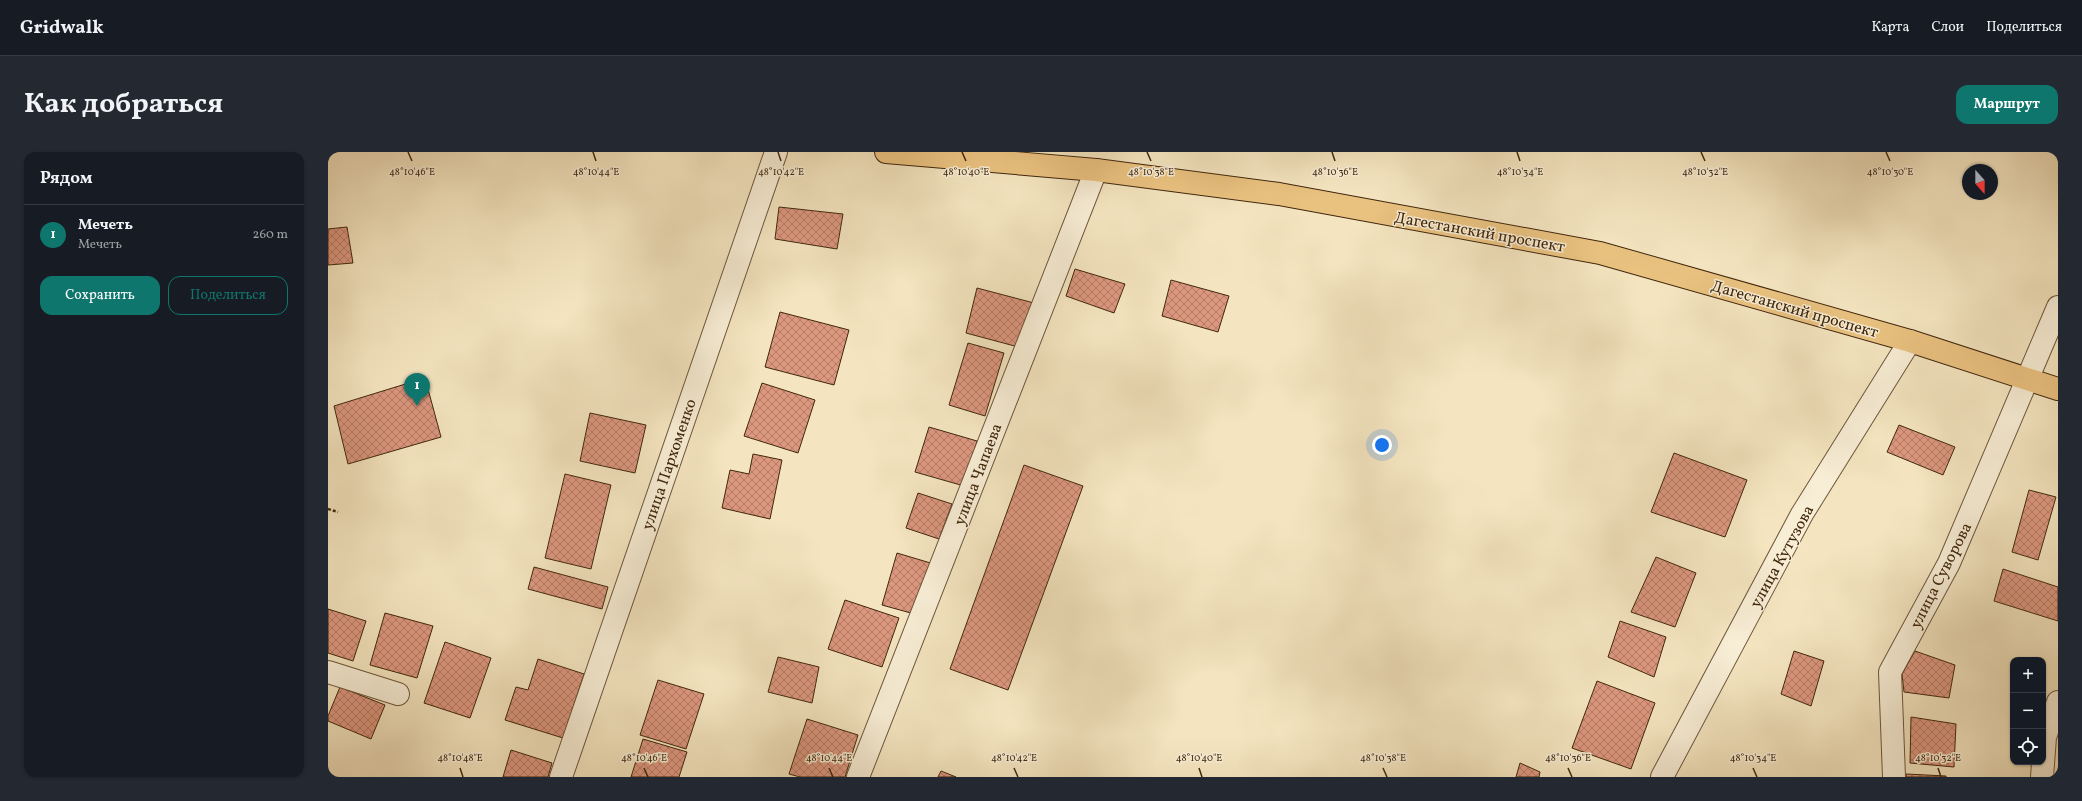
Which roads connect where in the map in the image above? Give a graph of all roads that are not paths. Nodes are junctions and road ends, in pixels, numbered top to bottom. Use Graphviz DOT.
graph roads {
  1 [pos="776,152"];
  2 [pos="886,152"];
  3 [pos="1096,170"];
  4 [pos="2058,306"];
  5 [pos="1910,341"];
  6 [pos="2028,381"];
  7 [pos="2058,389"];
  8 [pos="328,672"];
  9 [pos="398,694"];
  10 [pos="2058,702"];
  11 [pos="561,777"];
  12 [pos="858,777"];
  13 [pos="1662,777"];
  14 [pos="1894,777"];
  15 [pos="2042,777"];
  1 -- 11 [label="street, улица Пархоменко"];
  2 -- 3 [label="highway, Дагестанский проспект"];
  3 -- 5 [label="highway, Дагестанский проспект"];
  3 -- 12 [label="street, улица Чапаева"];
  4 -- 6 [label="street, улица Суворова"];
  5 -- 6 [label="highway, Дагестанский проспект"];
  5 -- 13 [label="street, улица Кутузова"];
  6 -- 7 [label="highway, Дагестанский проспект"];
  6 -- 14 [label="street, улица Суворова"];
  8 -- 9 [label="street"];
  10 -- 15 [label="street"];
}
